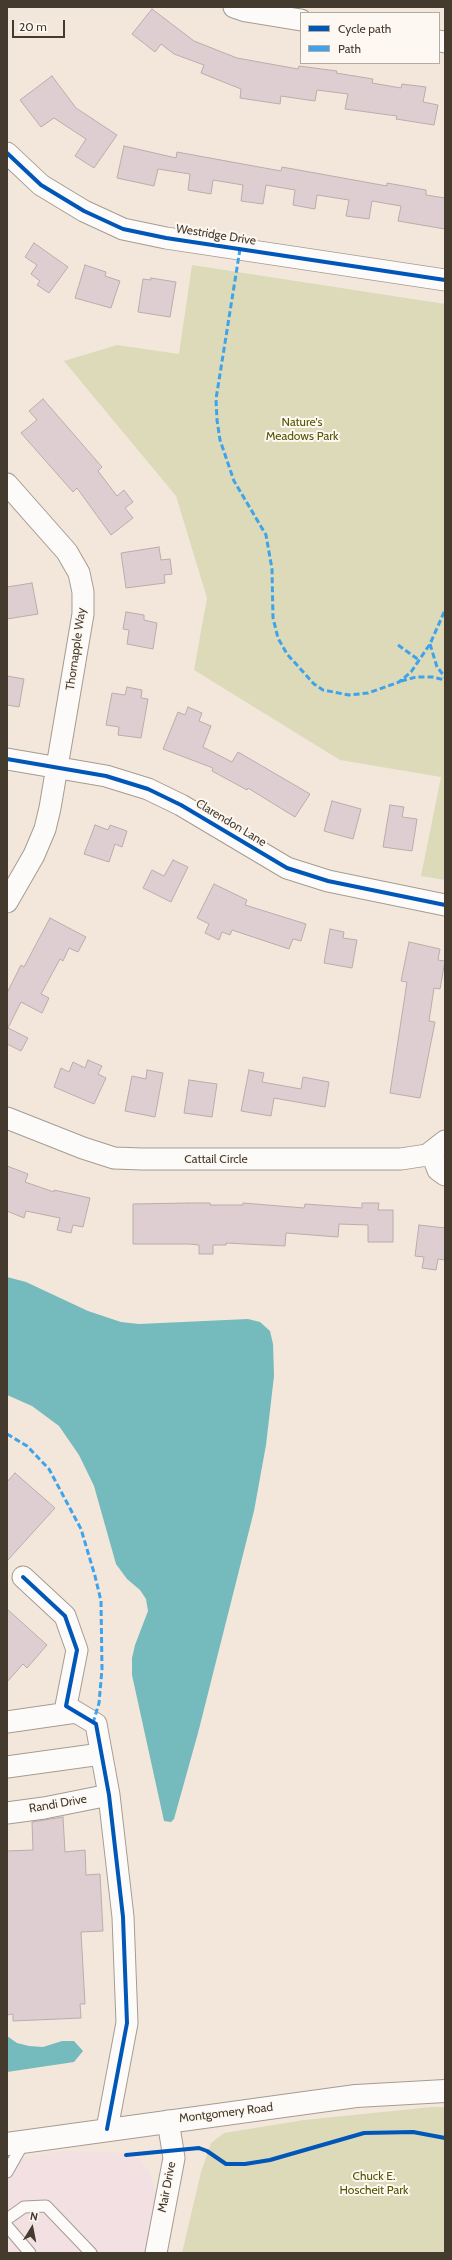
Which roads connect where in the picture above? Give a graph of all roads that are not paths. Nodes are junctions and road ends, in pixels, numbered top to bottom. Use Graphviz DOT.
graph roads {
  1 [pos="234,7"];
  2 [pos="300,20"];
  3 [pos="7,153"];
  4 [pos="445,280"];
  5 [pos="7,484"];
  6 [pos="7,759"];
  7 [pos="57,768"];
  8 [pos="7,902"];
  9 [pos="445,905"];
  10 [pos="7,1118"];
  11 [pos="438,1147"];
  12 [pos="445,1176"];
  13 [pos="23,1577"];
  14 [pos="76,1712"];
  15 [pos="7,1722"];
  16 [pos="101,1754"];
  17 [pos="7,1768"];
  18 [pos="109,1795"];
  19 [pos="7,1812"];
  20 [pos="445,2091"];
  21 [pos="168,2121"];
  22 [pos="107,2129"];
  23 [pos="15,2143"];
  24 [pos="7,2172"];
  25 [pos="7,2219"];
  26 [pos="7,2226"];
  27 [pos="30,2253"];
  28 [pos="91,2253"];
  29 [pos="156,2253"];
  1 -- 2 [label="street"];
  3 -- 4 [label="street, Westridge Drive"];
  5 -- 7 [label="street, Thornapple Way"];
  6 -- 7 [label="street, Clarendon Lane"];
  7 -- 8 [label="street"];
  7 -- 9 [label="street, Clarendon Lane"];
  10 -- 11 [label="street, Cattail Circle"];
  11 -- 12 [label="street, Cattail Circle"];
  13 -- 14 [label="street"];
  14 -- 15 [label="street"];
  14 -- 16 [label="street"];
  16 -- 17 [label="street"];
  16 -- 18 [label="street"];
  18 -- 19 [label="street, Randi Drive"];
  18 -- 22 [label="street"];
  20 -- 21 [label="street, Montgomery Road"];
  21 -- 22 [label="street, Montgomery Road"];
  21 -- 29 [label="street, Mair Drive"];
  22 -- 23 [label="street, Montgomery Road"];
  23 -- 24 [label="lane"];
  25 -- 28 [label="lane"];
  26 -- 27 [label="lane"];
}
